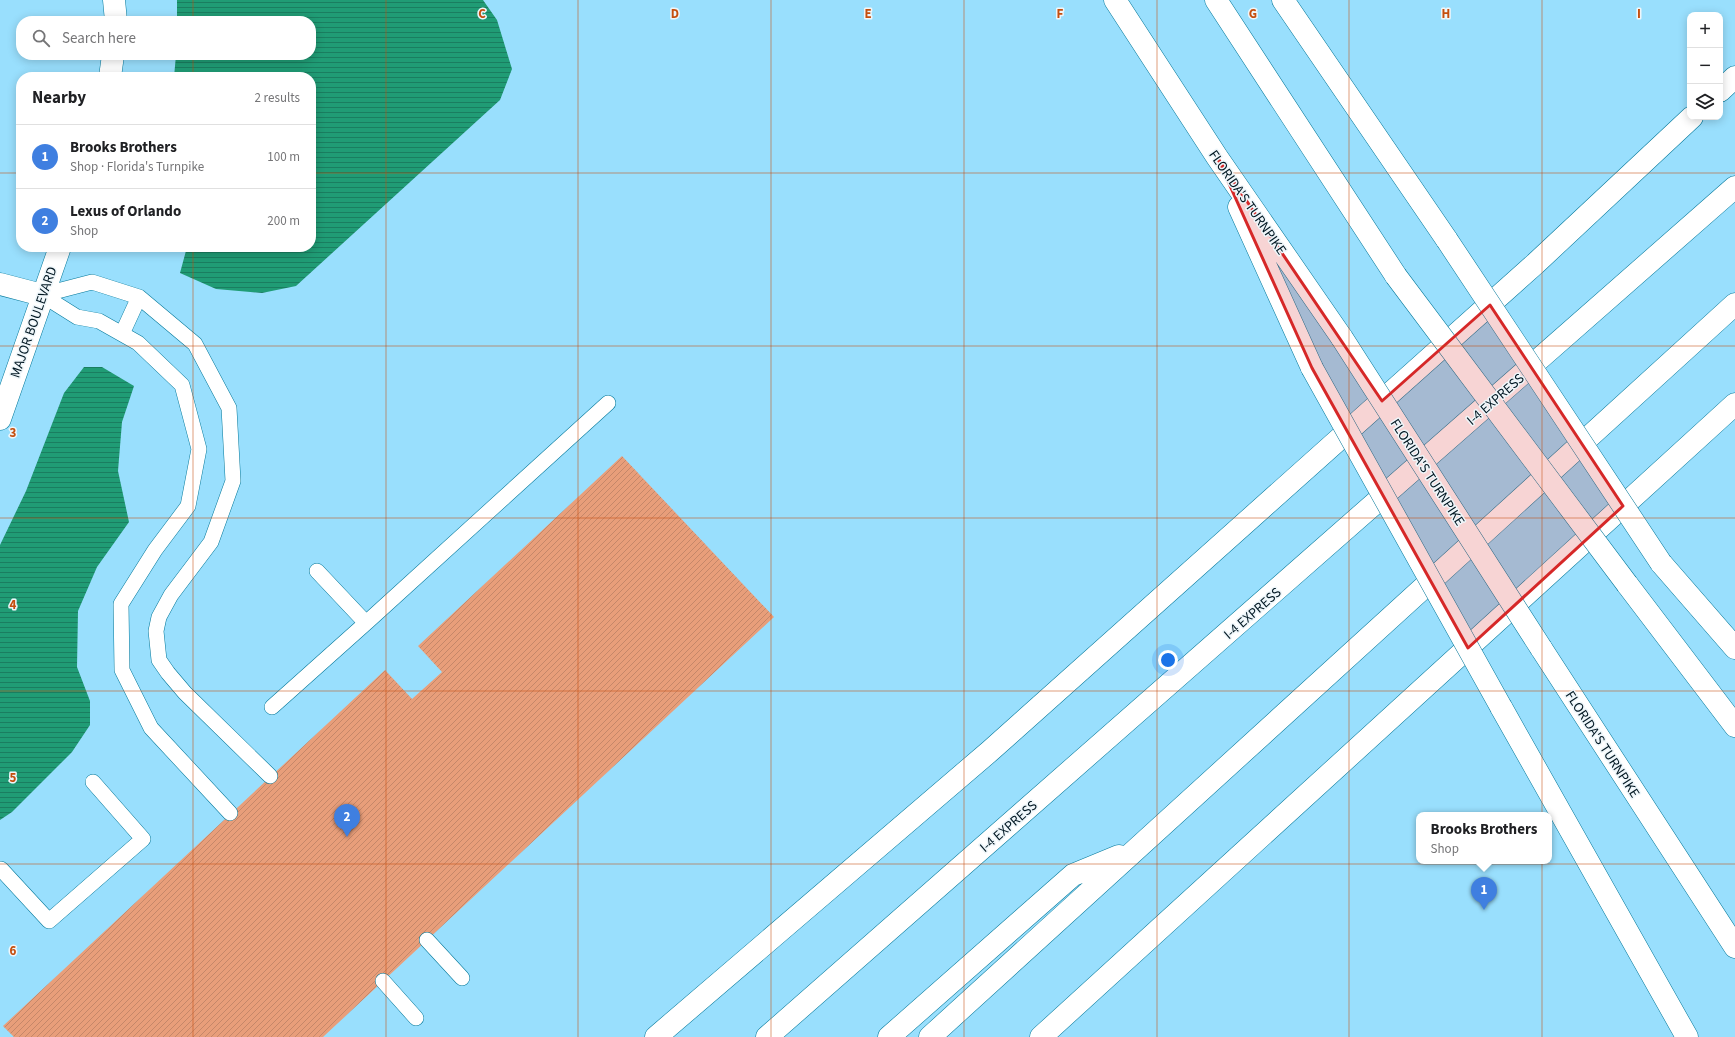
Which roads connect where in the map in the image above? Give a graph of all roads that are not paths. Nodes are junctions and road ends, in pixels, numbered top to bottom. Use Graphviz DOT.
graph roads {
  1 [pos="114,0"];
  2 [pos="1115,0"];
  3 [pos="1216,0"];
  4 [pos="1283,0"];
  5 [pos="116,16"];
  6 [pos="112,60"];
  7 [pos="111,72"];
  8 [pos="1735,76"];
  9 [pos="1723,88"];
  10 [pos="1689,120"];
  11 [pos="1217,157"];
  12 [pos="1735,187"];
  13 [pos="58,252"];
  14 [pos="0,284"];
  15 [pos="42,295"];
  16 [pos="139,297"];
  17 [pos="1735,304"];
  18 [pos="122,334"];
  19 [pos="608,403"];
  20 [pos="1735,404"];
  21 [pos="0,420"];
  22 [pos="317,571"];
  23 [pos="366,623"];
  24 [pos="1735,648"];
  25 [pos="272,707"];
  26 [pos="1735,726"];
  27 [pos="270,776"];
  28 [pos="93,782"];
  29 [pos="230,813"];
  30 [pos="1134,850"];
  31 [pos="1,869"];
  32 [pos="427,940"];
  33 [pos="1735,947"];
  34 [pos="462,978"];
  35 [pos="383,981"];
  36 [pos="416,1018"];
  37 [pos="656,1037"];
  38 [pos="769,1037"];
  39 [pos="889,1037"];
  40 [pos="930,1037"];
  41 [pos="1041,1037"];
  42 [pos="1687,1037"];
  1 -- 5 [label="main road"];
  2 -- 11 [label="main road, FLORIDA'S TURNPIKE"];
  3 -- 26 [label="main road, bridge"];
  4 -- 24 [label="main road, bridge"];
  6 -- 7 [label="main road"];
  8 -- 9 [label="main road"];
  10 -- 37 [label="main road"];
  11 -- 33 [label="main road, FLORIDA'S TURNPIKE, bridge"];
  11 -- 42 [label="main road, bridge"];
  12 -- 38 [label="main road, I-4 EXPRESS"];
  13 -- 15 [label="main road, MAJOR BOULEVARD"];
  14 -- 15 [label="main road"];
  15 -- 16 [label="lane"];
  15 -- 18 [label="lane"];
  15 -- 21 [label="main road, MAJOR BOULEVARD"];
  16 -- 18 [label="lane"];
  16 -- 27 [label="lane"];
  17 -- 30 [label="main road"];
  18 -- 29 [label="lane"];
  19 -- 23 [label="lane"];
  20 -- 41 [label="main road"];
  22 -- 23 [label="lane"];
  23 -- 25 [label="lane"];
  28 -- 31 [label="lane"];
  30 -- 39 [label="main road"];
  30 -- 40 [label="main road"];
  32 -- 34 [label="lane"];
  35 -- 36 [label="lane"];
}
